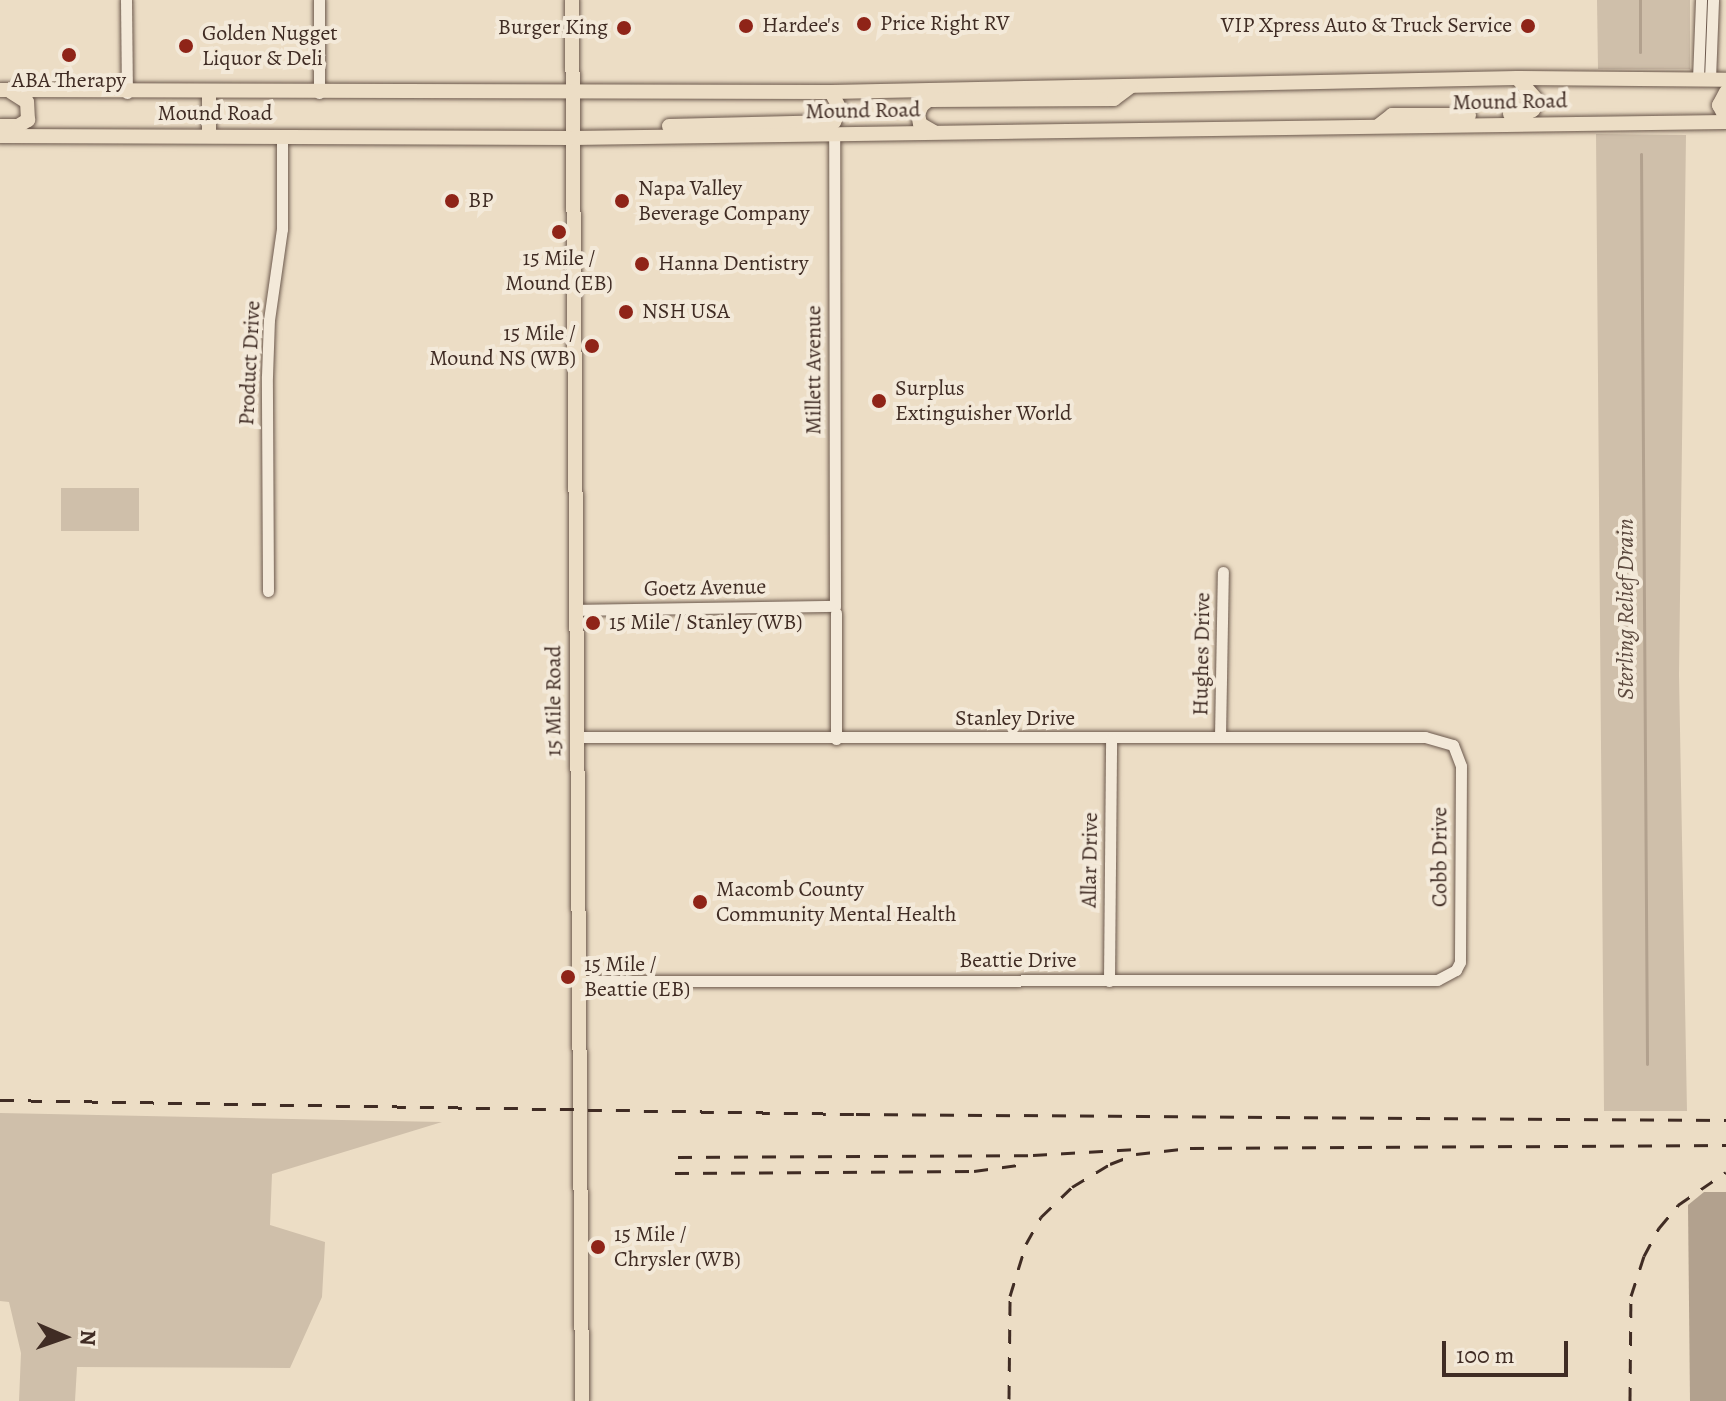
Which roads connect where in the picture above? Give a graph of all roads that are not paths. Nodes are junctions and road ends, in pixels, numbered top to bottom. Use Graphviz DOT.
graph roads {
  1 [pos="126,0"];
  2 [pos="319,0"];
  3 [pos="572,0"];
  4 [pos="1701,0"];
  5 [pos="1713,0"];
  6 [pos="1517,78"];
  7 [pos="1704,79"];
  8 [pos="1726,80"];
  9 [pos="1131,86"];
  10 [pos="4,90"];
  11 [pos="573,92"];
  12 [pos="831,92"];
  13 [pos="1726,92"];
  14 [pos="127,93"];
  15 [pos="209,93"];
  16 [pos="319,93"];
  17 [pos="1726,120"];
  18 [pos="0,126"];
  19 [pos="1378,126"];
  20 [pos="934,132"];
  21 [pos="834,134"];
  22 [pos="0,136"];
  23 [pos="209,136"];
  24 [pos="282,136"];
  25 [pos="614,137"];
  26 [pos="573,138"];
  27 [pos="1223,572"];
  28 [pos="268,591"];
  29 [pos="575,610"];
  30 [pos="835,610"];
  31 [pos="576,737"];
  32 [pos="1220,737"];
  33 [pos="836,739"];
  34 [pos="1111,739"];
  35 [pos="1453,745"];
  36 [pos="1456,970"];
  37 [pos="579,981"];
  38 [pos="1109,981"];
  39 [pos="582,1401"];
  1 -- 14 [label="street"];
  2 -- 16 [label="street"];
  3 -- 11 [label="main road, 15 Mile Road"];
  4 -- 7 [label="street"];
  5 -- 7 [label="street"];
  6 -- 7 [label="main road, Mound Road"];
  6 -- 9 [label="main road, Mound Road"];
  6 -- 19 [label="main road"];
  7 -- 8 [label="main road, Mound Road"];
  9 -- 12 [label="main road, Mound Road"];
  9 -- 20 [label="main road"];
  10 -- 14 [label="main road, Mound Road"];
  10 -- 18 [label="main road"];
  11 -- 12 [label="main road, Mound Road"];
  11 -- 16 [label="main road, Mound Road"];
  11 -- 26 [label="main road, 15 Mile Road"];
  12 -- 25 [label="main road"];
  13 -- 17 [label="main road"];
  14 -- 15 [label="main road, Mound Road"];
  15 -- 16 [label="main road, Mound Road"];
  15 -- 23 [label="main road"];
  17 -- 19 [label="main road, Mound Road"];
  19 -- 20 [label="main road, Mound Road"];
  20 -- 21 [label="main road, Mound Road"];
  21 -- 25 [label="main road, Mound Road"];
  21 -- 30 [label="street, Millett Avenue"];
  22 -- 23 [label="main road, Mound Road"];
  23 -- 24 [label="main road, Mound Road"];
  24 -- 26 [label="main road, Mound Road"];
  24 -- 28 [label="street, Product Drive"];
  25 -- 26 [label="main road, Mound Road"];
  26 -- 29 [label="main road, 15 Mile Road"];
  27 -- 32 [label="street, Hughes Drive"];
  29 -- 30 [label="street, Goetz Avenue"];
  29 -- 31 [label="main road, 15 Mile Road"];
  30 -- 33 [label="street, Millett Avenue"];
  31 -- 33 [label="street, Stanley Drive"];
  31 -- 37 [label="main road, 15 Mile Road"];
  32 -- 34 [label="street, Stanley Drive"];
  32 -- 35 [label="street, Stanley Drive"];
  33 -- 34 [label="street, Stanley Drive"];
  34 -- 38 [label="street, Allar Drive"];
  35 -- 36 [label="street, Cobb Drive"];
  36 -- 38 [label="street, Beattie Drive"];
  37 -- 38 [label="street, Beattie Drive"];
  37 -- 39 [label="main road, 15 Mile Road"];
}
